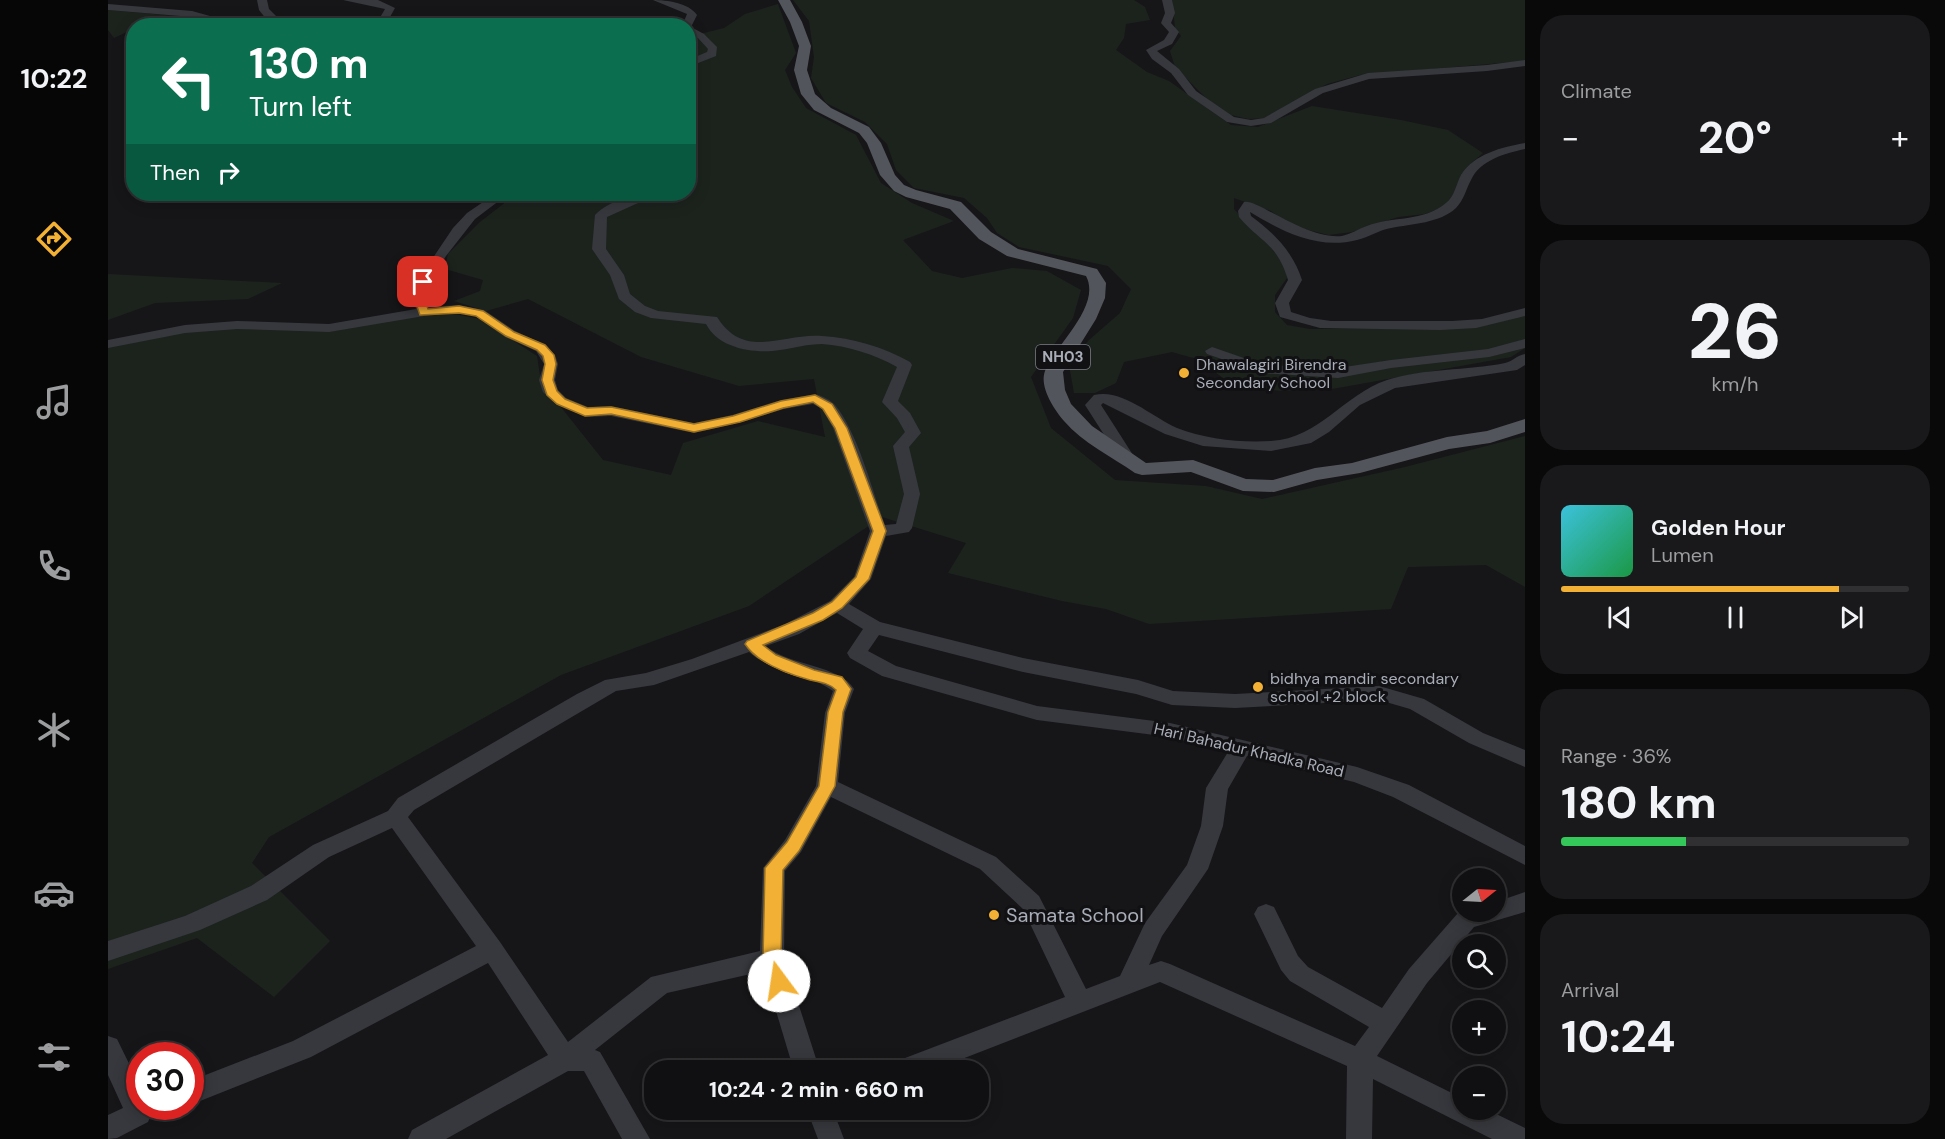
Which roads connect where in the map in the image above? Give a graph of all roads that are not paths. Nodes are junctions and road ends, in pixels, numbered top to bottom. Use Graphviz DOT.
graph roads {
  1 [pos="262,0"];
  2 [pos="348,0"];
  3 [pos="658,0"];
  4 [pos="784,0"];
  5 [pos="1167,0"];
  6 [pos="108,8"];
  7 [pos="208,18"];
  8 [pos="272,18"];
  9 [pos="384,18"];
  10 [pos="691,18"];
  11 [pos="696,33"];
  12 [pos="696,61"];
  13 [pos="1525,63"];
  14 [pos="1525,146"];
  15 [pos="492,201"];
  16 [pos="628,201"];
  17 [pos="424,312"];
  18 [pos="1525,312"];
  19 [pos="1525,343"];
  20 [pos="108,344"];
  21 [pos="1212,351"];
  22 [pos="1525,358"];
  23 [pos="1525,425"];
  24 [pos="1125,455"];
  25 [pos="879,531"];
  26 [pos="837,605"];
  27 [pos="874,627"];
  28 [pos="752,644"];
  29 [pos="1172,698"];
  30 [pos="1170,730"];
  31 [pos="1242,747"];
  32 [pos="1525,759"];
  33 [pos="827,786"];
  34 [pos="396,817"];
  35 [pos="1525,856"];
  36 [pos="1525,902"];
  37 [pos="1506,908"];
  38 [pos="1266,914"];
  39 [pos="1464,922"];
  40 [pos="492,949"];
  41 [pos="108,951"];
  42 [pos="772,958"];
  43 [pos="1129,983"];
  44 [pos="1079,1001"];
  45 [pos="1385,1023"];
  46 [pos="108,1047"];
  47 [pos="565,1059"];
  48 [pos="804,1060"];
  49 [pos="930,1060"];
  50 [pos="1360,1060"];
  51 [pos="126,1076"];
  52 [pos="204,1088"];
  53 [pos="126,1120"];
  54 [pos="824,1120"];
  55 [pos="108,1129"];
  56 [pos="421,1139"];
  57 [pos="637,1139"];
  58 [pos="831,1139"];
  59 [pos="1359,1139"];
  60 [pos="1520,1139"];
  1 -- 8 [label="street"];
  2 -- 9 [label="street"];
  3 -- 10 [label="street"];
  4 -- 24 [label="main road, NH03"];
  5 -- 13 [label="street"];
  6 -- 7 [label="street"];
  11 -- 12 [label="street"];
  14 -- 18 [label="street"];
  15 -- 17 [label="street"];
  16 -- 25 [label="street"];
  17 -- 20 [label="street"];
  17 -- 25 [label="street"];
  19 -- 21 [label="street"];
  22 -- 24 [label="street"];
  23 -- 24 [label="main road, NH03"];
  25 -- 26 [label="street"];
  26 -- 27 [label="street"];
  26 -- 28 [label="street"];
  27 -- 29 [label="street"];
  27 -- 30 [label="street, Hari Bahadur Khadka Road"];
  28 -- 33 [label="street"];
  28 -- 34 [label="street"];
  29 -- 30 [label="street"];
  29 -- 32 [label="street"];
  30 -- 31 [label="street, Hari Bahadur Khadka Road"];
  31 -- 35 [label="street, Hari Bahadur Khadka Road"];
  31 -- 43 [label="street"];
  33 -- 42 [label="street"];
  33 -- 44 [label="street"];
  34 -- 40 [label="street"];
  34 -- 41 [label="street"];
  36 -- 37 [label="street"];
  38 -- 45 [label="street"];
  39 -- 45 [label="street"];
  40 -- 47 [label="street"];
  40 -- 52 [label="street"];
  42 -- 47 [label="street"];
  42 -- 48 [label="street"];
  43 -- 44 [label="street"];
  43 -- 50 [label="street"];
  44 -- 49 [label="street"];
  45 -- 50 [label="street"];
  46 -- 51 [label="street"];
  47 -- 56 [label="street"];
  47 -- 57 [label="street"];
  50 -- 59 [label="street"];
  50 -- 60 [label="street"];
  53 -- 55 [label="street"];
  54 -- 58 [label="street"];
}
